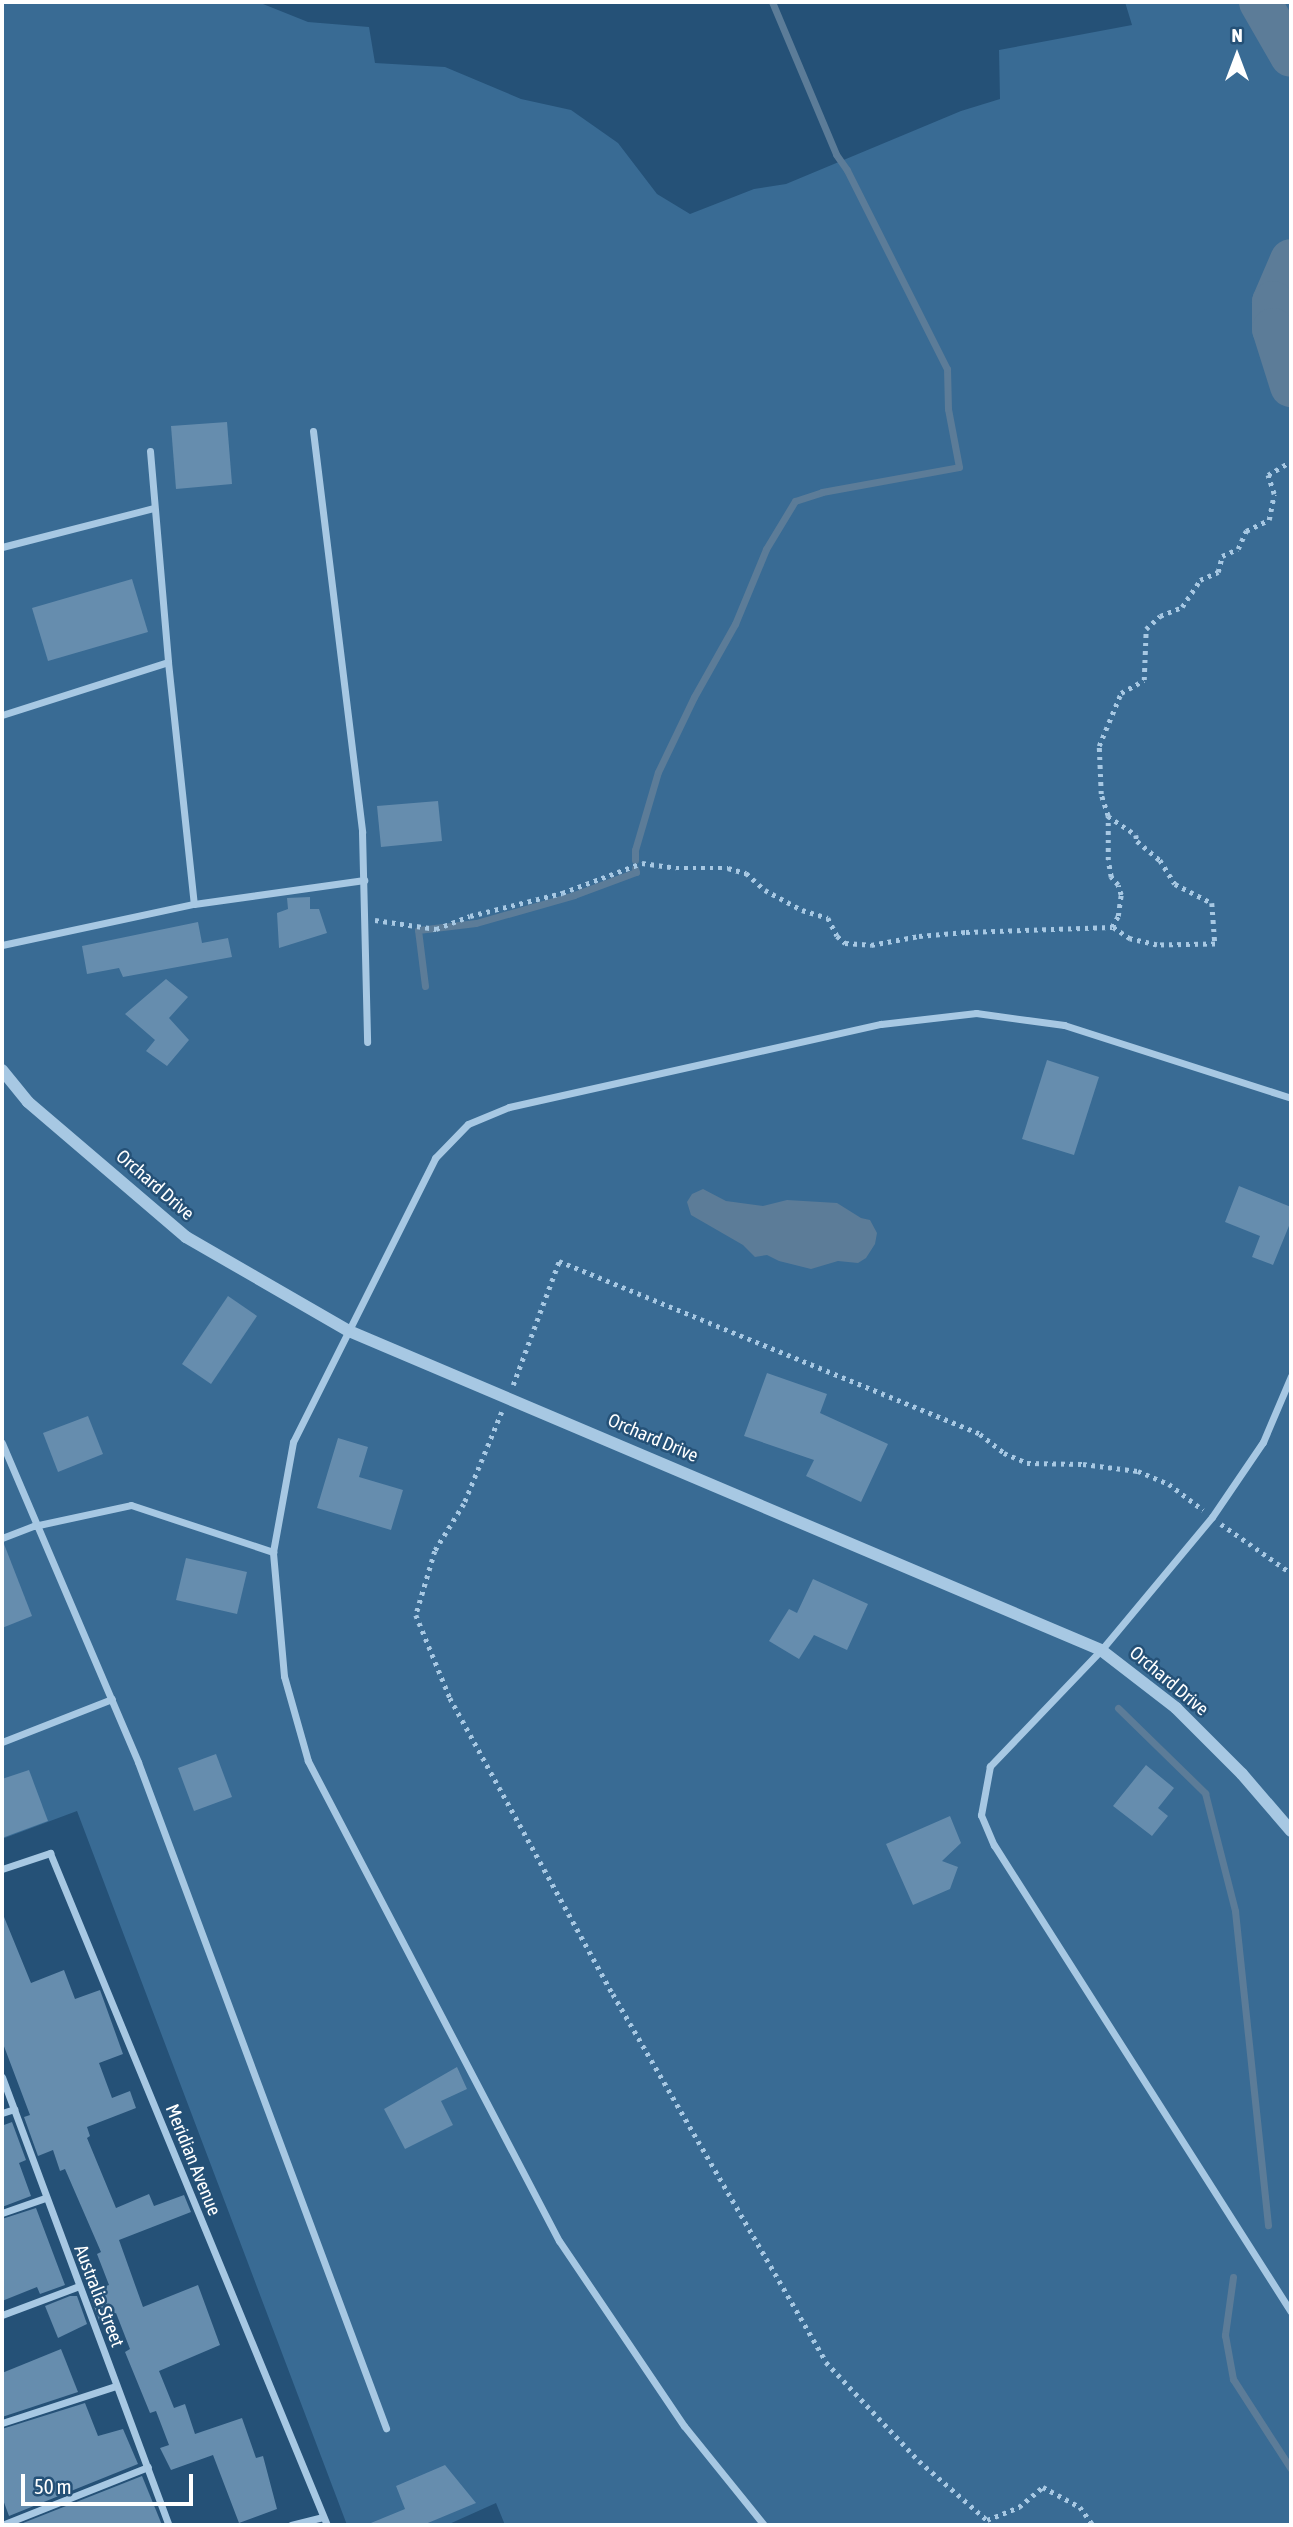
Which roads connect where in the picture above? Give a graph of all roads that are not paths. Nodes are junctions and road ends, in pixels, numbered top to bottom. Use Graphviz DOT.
graph roads {
  1 [pos="313,431"];
  2 [pos="150,451"];
  3 [pos="154,508"];
  4 [pos="2,547"];
  5 [pos="168,662"];
  6 [pos="2,715"];
  7 [pos="364,880"];
  8 [pos="194,904"];
  9 [pos="2,945"];
  10 [pos="367,1042"];
  11 [pos="2,1070"];
  12 [pos="1291,1098"];
  13 [pos="349,1332"];
  14 [pos="1291,1376"];
  15 [pos="2,1443"];
  16 [pos="34,1526"];
  17 [pos="2,1538"];
  18 [pos="273,1552"];
  19 [pos="1101,1650"];
  20 [pos="112,1699"];
  21 [pos="2,1742"];
  22 [pos="1291,1831"];
  23 [pos="2,1869"];
  24 [pos="2,2077"];
  25 [pos="14,2109"];
  26 [pos="2,2113"];
  27 [pos="45,2198"];
  28 [pos="2,2213"];
  29 [pos="79,2286"];
  30 [pos="1291,2312"];
  31 [pos="2,2315"];
  32 [pos="116,2386"];
  33 [pos="2,2423"];
  34 [pos="387,2428"];
  35 [pos="148,2467"];
  36 [pos="323,2516"];
  37 [pos="2,2525"];
  38 [pos="169,2525"];
  39 [pos="291,2525"];
  40 [pos="327,2525"];
  41 [pos="764,2525"];
  1 -- 7 [label="street"];
  2 -- 3 [label="street"];
  3 -- 4 [label="street"];
  3 -- 5 [label="street"];
  5 -- 6 [label="street"];
  5 -- 8 [label="street"];
  7 -- 8 [label="street"];
  7 -- 10 [label="street"];
  8 -- 9 [label="street"];
  11 -- 13 [label="street, Orchard Drive"];
  12 -- 13 [label="street"];
  13 -- 18 [label="street"];
  13 -- 19 [label="street, Orchard Drive"];
  14 -- 19 [label="street"];
  15 -- 16 [label="street"];
  16 -- 17 [label="street"];
  16 -- 18 [label="street"];
  16 -- 20 [label="street"];
  18 -- 41 [label="street"];
  19 -- 22 [label="street, Orchard Drive"];
  19 -- 30 [label="street"];
  20 -- 21 [label="street"];
  20 -- 34 [label="street"];
  23 -- 36 [label="street, Meridian Avenue"];
  24 -- 25 [label="street, Australia Street"];
  25 -- 26 [label="street"];
  25 -- 27 [label="street, Australia Street"];
  27 -- 28 [label="street"];
  27 -- 29 [label="street, Australia Street"];
  29 -- 31 [label="street"];
  29 -- 32 [label="street, Australia Street"];
  32 -- 33 [label="street"];
  32 -- 35 [label="street, Australia Street"];
  35 -- 37 [label="street"];
  35 -- 38 [label="street, Australia Street"];
  36 -- 39 [label="street"];
  36 -- 40 [label="street, Meridian Avenue"];
}
